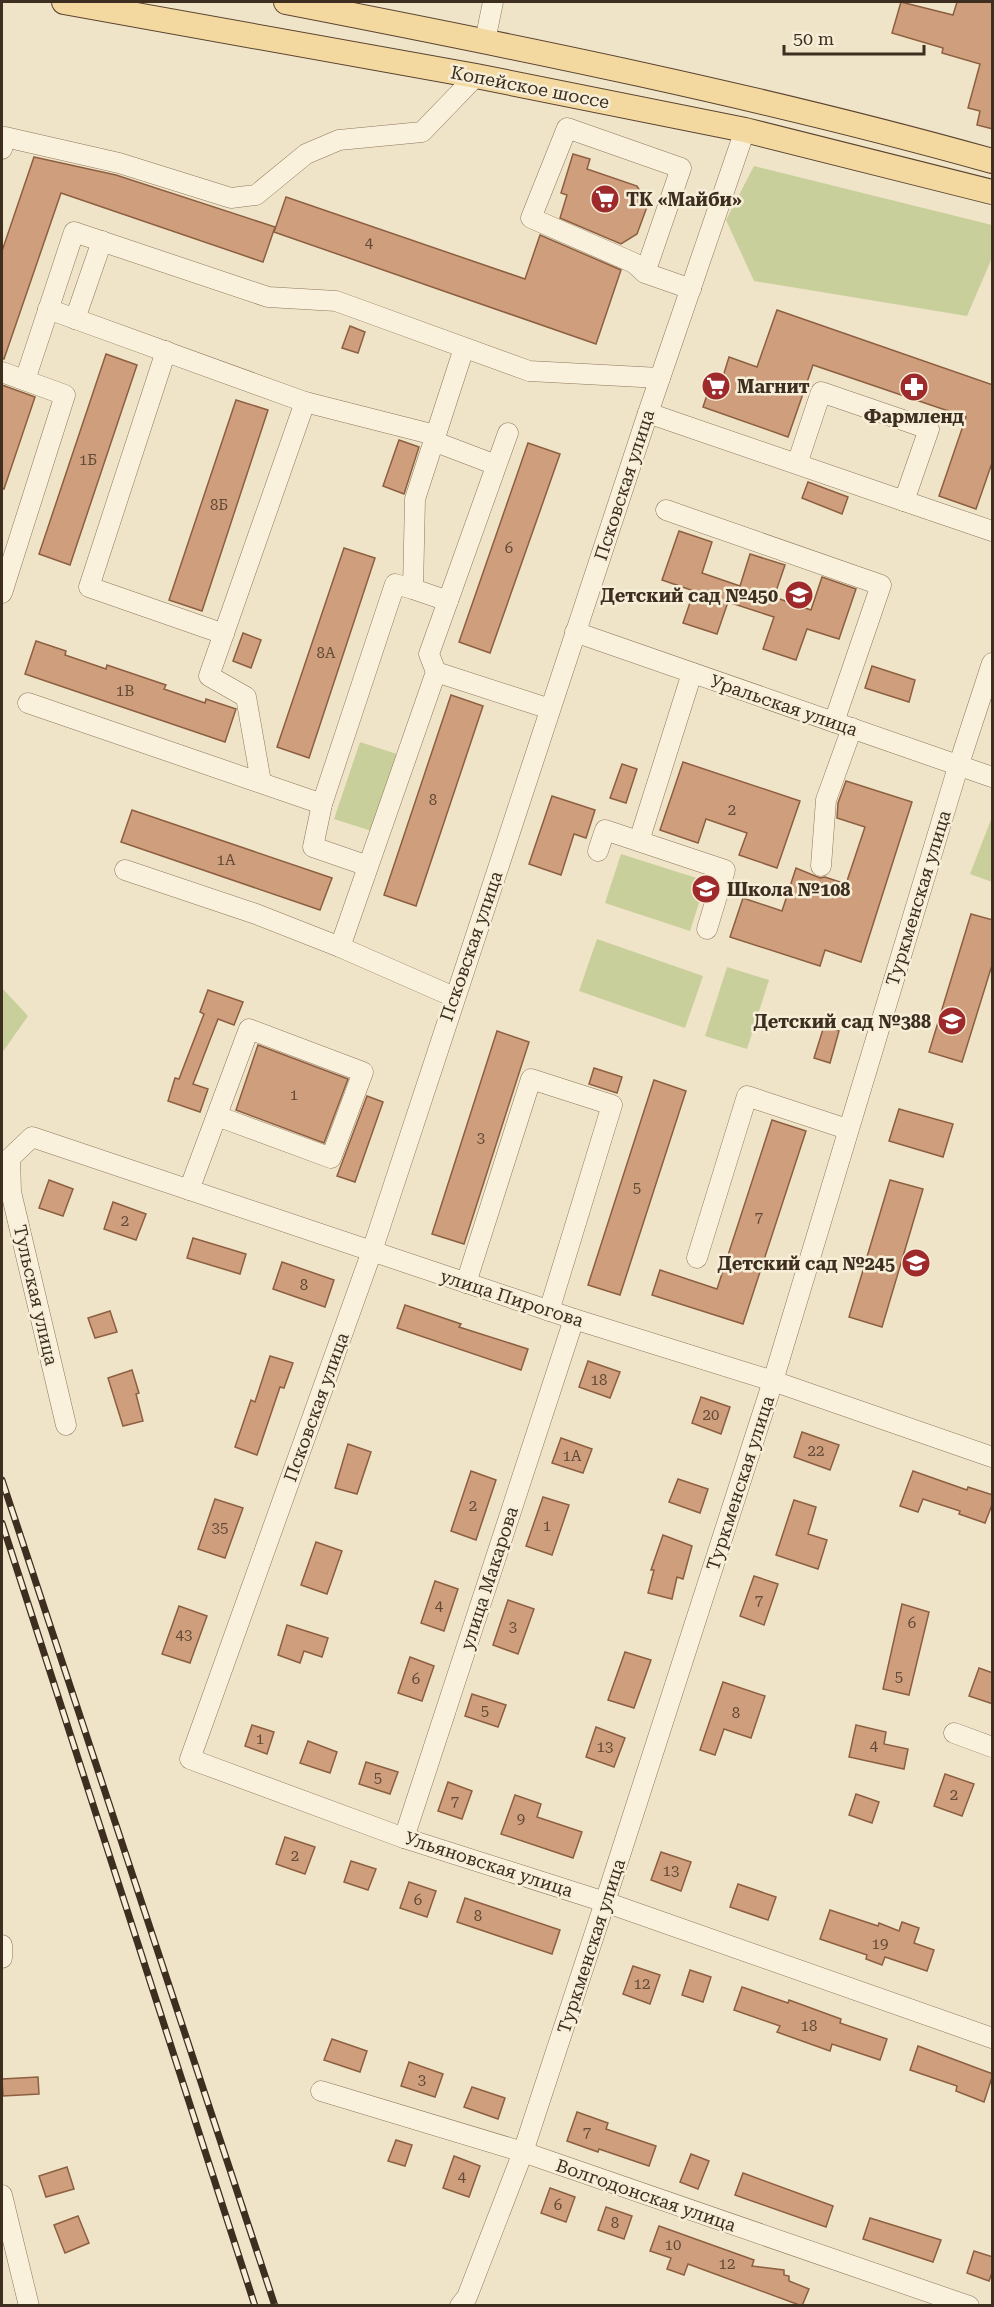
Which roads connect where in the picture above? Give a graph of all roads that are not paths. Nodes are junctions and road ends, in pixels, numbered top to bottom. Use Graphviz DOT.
graph roads {
  1 [pos="64,2"];
  2 [pos="286,2"];
  3 [pos="492,2"];
  4 [pos="485,41"];
  5 [pos="476,76"];
  6 [pos="745,130"];
  7 [pos="2,140"];
  8 [pos="993,161"];
  9 [pos="993,192"];
  10 [pos="102,241"];
  11 [pos="645,273"];
  12 [pos="691,289"];
  13 [pos="48,309"];
  14 [pos="75,319"];
  15 [pos="464,348"];
  16 [pos="166,351"];
  17 [pos="2,372"];
  18 [pos="660,378"];
  19 [pos="25,380"];
  20 [pos="305,402"];
  21 [pos="648,413"];
  22 [pos="508,433"];
  23 [pos="434,438"];
  24 [pos="797,464"];
  25 [pos="496,465"];
  26 [pos="904,501"];
  27 [pos="666,510"];
  28 [pos="993,531"];
  29 [pos="413,589"];
  30 [pos="2,593"];
  31 [pos="448,601"];
  32 [pos="575,632"];
  33 [pos="224,634"];
  34 [pos="993,663"];
  35 [pos="436,672"];
  36 [pos="692,673"];
  37 [pos="28,704"];
  38 [pos="550,709"];
  39 [pos="843,725"];
  40 [pos="958,767"];
  41 [pos="993,777"];
  42 [pos="261,782"];
  43 [pos="322,804"];
  44 [pos="639,841"];
  45 [pos="598,851"];
  46 [pos="368,866"];
  47 [pos="821,866"];
  48 [pos="125,870"];
  49 [pos="707,928"];
  50 [pos="340,947"];
  51 [pos="454,997"];
  52 [pos="217,1116"];
  53 [pos="847,1129"];
  54 [pos="32,1137"];
  55 [pos="189,1190"];
  56 [pos="372,1251"];
  57 [pos="697,1258"];
  58 [pos="466,1283"];
  59 [pos="549,1311"];
  60 [pos="574,1319"];
  61 [pos="773,1382"];
  62 [pos="66,1425"];
  63 [pos="993,1457"];
  64 [pos="954,1733"];
  65 [pos="993,1747"];
  66 [pos="190,1760"];
  67 [pos="405,1838"];
  68 [pos="605,1902"];
  69 [pos="2,1945"];
  70 [pos="2,1958"];
  71 [pos="993,2038"];
  72 [pos="321,2091"];
  73 [pos="523,2152"];
  74 [pos="2,2195"];
  75 [pos="470,2303"];
  76 [pos="29,2306"];
  77 [pos="969,2306"];
  1 -- 5 [label="main road, Копейское шоссе"];
  2 -- 4 [label="main road, Копейское шоссе"];
  3 -- 4 [label="street"];
  4 -- 5 [label="main road"];
  4 -- 8 [label="main road, Копейское шоссе"];
  5 -- 6 [label="main road, Копейское шоссе"];
  5 -- 7 [label="street"];
  6 -- 9 [label="main road, Копейское шоссе"];
  6 -- 12 [label="street, Псковская улица"];
  10 -- 13 [label="street"];
  10 -- 14 [label="street"];
  10 -- 15 [label="street"];
  11 -- 11 [label="street"];
  11 -- 12 [label="street"];
  12 -- 18 [label="street, Псковская улица"];
  13 -- 14 [label="street"];
  13 -- 19 [label="street"];
  14 -- 16 [label="street"];
  15 -- 18 [label="street"];
  15 -- 23 [label="street"];
  16 -- 20 [label="street"];
  16 -- 33 [label="street"];
  17 -- 19 [label="street"];
  18 -- 21 [label="street, Псковская улица"];
  19 -- 30 [label="street"];
  20 -- 23 [label="street"];
  20 -- 33 [label="street"];
  21 -- 24 [label="street"];
  21 -- 32 [label="street, Псковская улица"];
  22 -- 25 [label="street"];
  23 -- 25 [label="street"];
  23 -- 29 [label="street"];
  24 -- 26 [label="street"];
  24 -- 26 [label="street"];
  25 -- 31 [label="street"];
  26 -- 28 [label="street"];
  27 -- 39 [label="street"];
  29 -- 31 [label="street"];
  29 -- 43 [label="street"];
  31 -- 35 [label="street"];
  32 -- 36 [label="street, Уральская улица"];
  32 -- 38 [label="street, Псковская улица"];
  33 -- 42 [label="street"];
  34 -- 40 [label="street, Туркменская улица"];
  35 -- 38 [label="street"];
  35 -- 46 [label="street"];
  36 -- 39 [label="street, Уральская улица"];
  36 -- 44 [label="street"];
  37 -- 42 [label="street"];
  38 -- 51 [label="street, Псковская улица"];
  39 -- 40 [label="street, Уральская улица"];
  39 -- 47 [label="street"];
  40 -- 41 [label="street, Уральская улица"];
  40 -- 53 [label="street, Туркменская улица"];
  42 -- 43 [label="street"];
  43 -- 46 [label="street"];
  44 -- 45 [label="street"];
  44 -- 49 [label="street"];
  46 -- 50 [label="street"];
  48 -- 50 [label="street"];
  50 -- 51 [label="street"];
  51 -- 56 [label="street, Псковская улица"];
  52 -- 52 [label="street"];
  52 -- 55 [label="street"];
  53 -- 57 [label="street"];
  53 -- 61 [label="street, Туркменская улица"];
  54 -- 55 [label="street, улица Пирогова"];
  54 -- 62 [label="street, Тульская улица"];
  55 -- 56 [label="street, улица Пирогова"];
  56 -- 58 [label="street, улица Пирогова"];
  56 -- 66 [label="street, Псковская улица"];
  58 -- 59 [label="street, улица Пирогова"];
  58 -- 59 [label="street"];
  59 -- 60 [label="street, улица Пирогова"];
  60 -- 61 [label="street, улица Пирогова"];
  60 -- 67 [label="street, улица Макарова"];
  61 -- 63 [label="street, улица Пирогова"];
  61 -- 68 [label="street, Туркменская улица"];
  64 -- 65 [label="street"];
  66 -- 67 [label="street, Ульяновская улица"];
  67 -- 68 [label="street, Ульяновская улица"];
  68 -- 71 [label="street, Ульяновская улица"];
  68 -- 73 [label="street, Туркменская улица"];
  69 -- 70 [label="street"];
  72 -- 73 [label="street, Волгодонская улица"];
  73 -- 75 [label="street, Туркменская улица"];
  73 -- 77 [label="street, Волгодонская улица"];
  74 -- 76 [label="street"];
}
